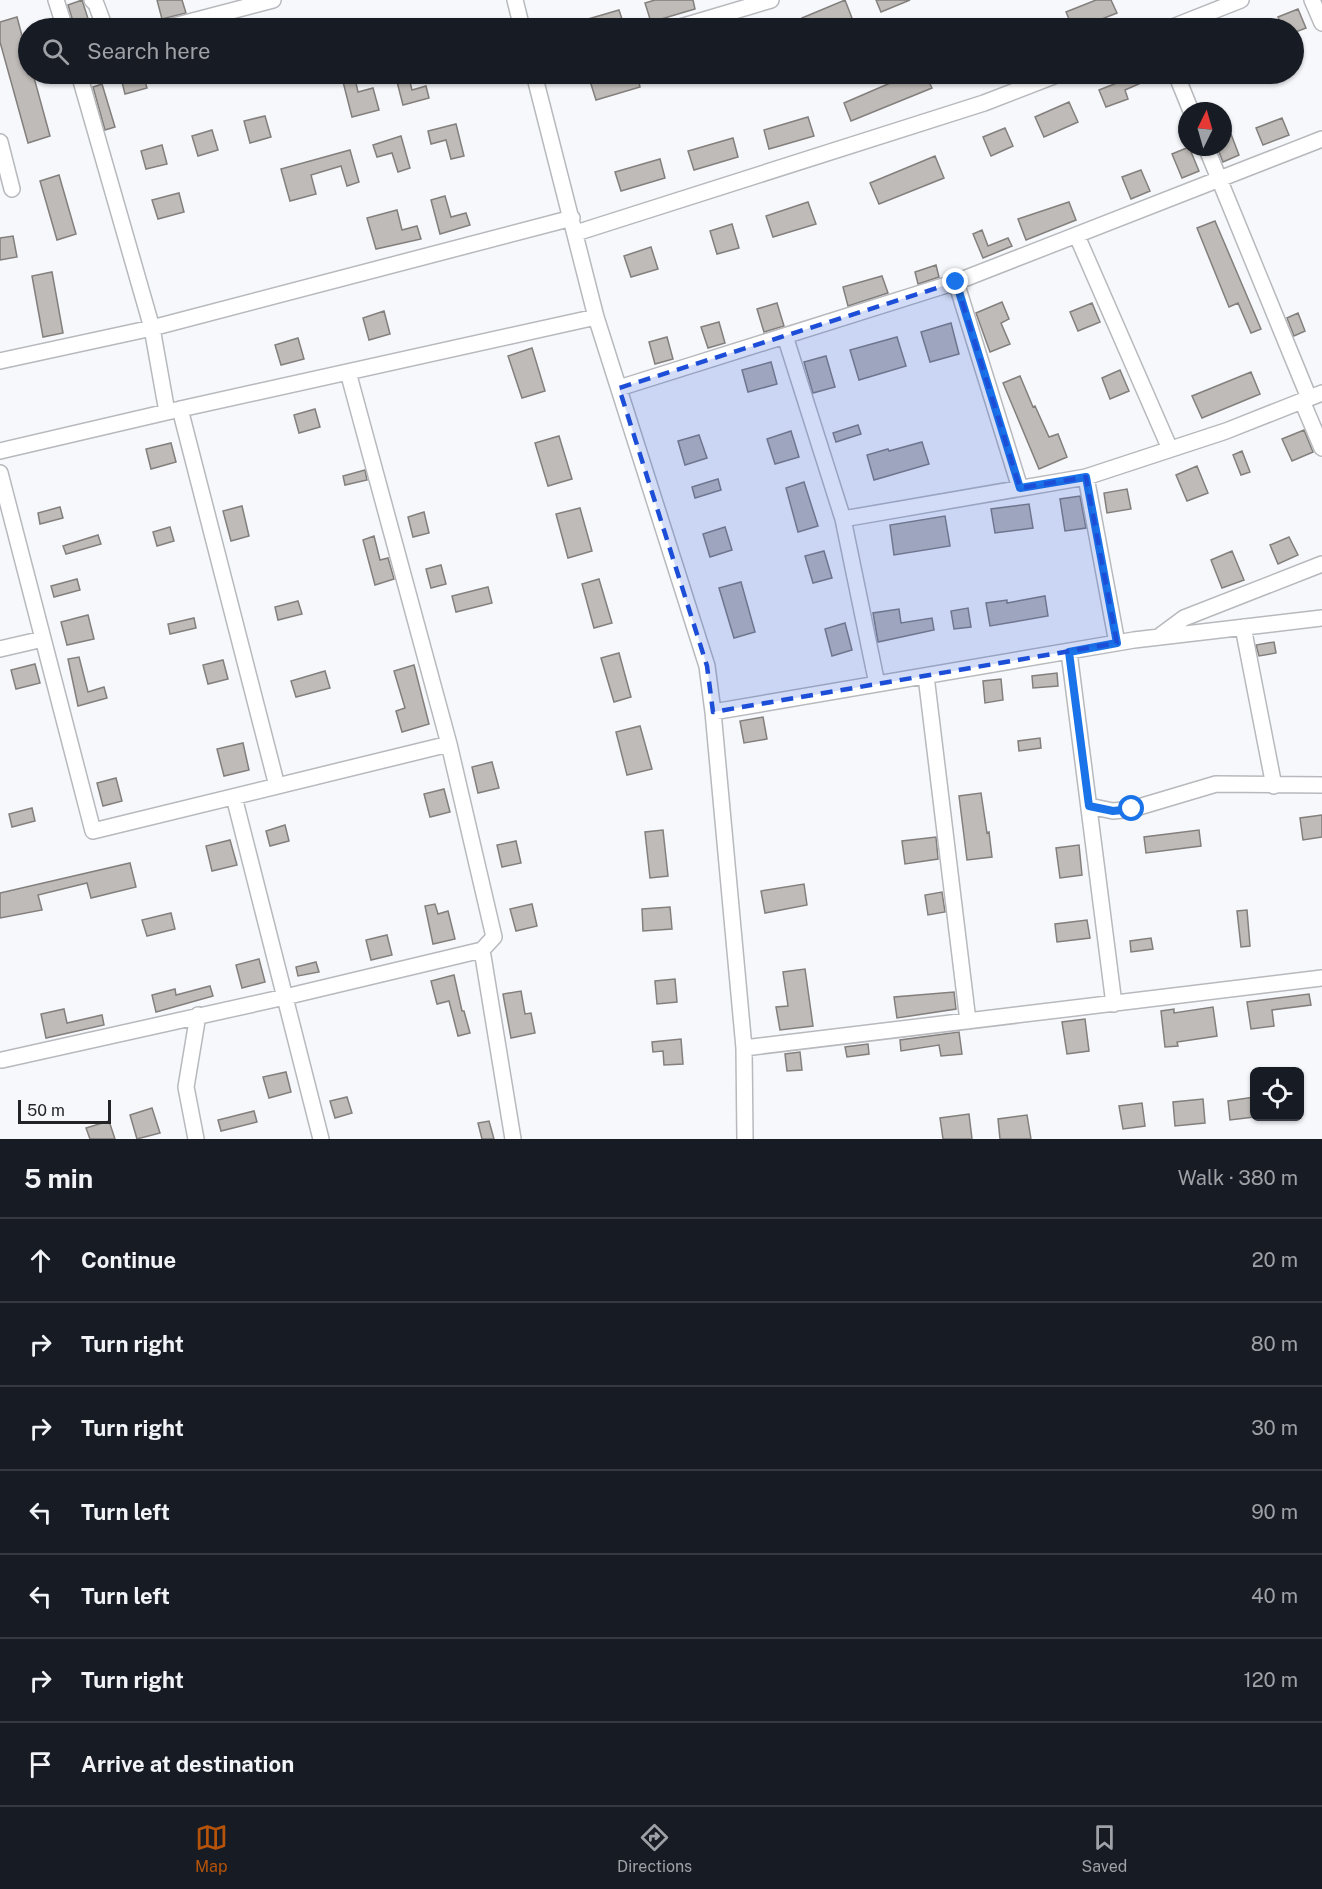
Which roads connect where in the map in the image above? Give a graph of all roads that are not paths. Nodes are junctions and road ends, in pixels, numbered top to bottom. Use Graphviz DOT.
graph roads {
  1 [pos="56,0"];
  2 [pos="92,0"];
  3 [pos="273,0"];
  4 [pos="515,0"];
  5 [pos="771,0"];
  6 [pos="1241,0"];
  7 [pos="1312,0"];
  8 [pos="62,18"];
  9 [pos="101,18"];
  10 [pos="204,18"];
  11 [pos="520,18"];
  12 [pos="711,18"];
  13 [pos="1195,18"];
  14 [pos="1322,23"];
  15 [pos="82,84"];
  16 [pos="537,84"];
  17 [pos="1033,84"];
  18 [pos="1180,84"];
  19 [pos="1187,102"];
  20 [pos="1322,140"];
  21 [pos="1,147"];
  22 [pos="1210,156"];
  23 [pos="1220,180"];
  24 [pos="12,189"];
  25 [pos="572,218"];
  26 [pos="576,233"];
  27 [pos="1077,236"];
  28 [pos="956,282"];
  29 [pos="596,317"];
  30 [pos="152,328"];
  31 [pos="785,336"];
  32 [pos="0,361"];
  33 [pos="348,372"];
  34 [pos="619,388"];
  35 [pos="1311,398"];
  36 [pos="174,410"];
  37 [pos="1322,448"];
  38 [pos="1170,449"];
  39 [pos="0,451"];
  40 [pos="0,473"];
  41 [pos="1086,477"];
  42 [pos="1020,488"];
  43 [pos="843,519"];
  44 [pos="1322,564"];
  45 [pos="1322,618"];
  46 [pos="1243,627"];
  47 [pos="1158,637"];
  48 [pos="43,639"];
  49 [pos="1117,643"];
  50 [pos="0,649"];
  51 [pos="1069,652"];
  52 [pos="926,676"];
  53 [pos="877,684"];
  54 [pos="713,712"];
  55 [pos="449,744"];
  56 [pos="1322,785"];
  57 [pos="277,786"];
  58 [pos="1274,786"];
  59 [pos="234,797"];
  60 [pos="1089,806"];
  61 [pos="482,950"];
  62 [pos="1322,978"];
  63 [pos="285,997"];
  64 [pos="1114,1004"];
  65 [pos="198,1015"];
  66 [pos="968,1021"];
  67 [pos="744,1048"];
  68 [pos="2,1060"];
  69 [pos="196,1139"];
  70 [pos="321,1139"];
  71 [pos="513,1139"];
  72 [pos="745,1139"];
  1 -- 8 [label="street"];
  2 -- 9 [label="street"];
  3 -- 10 [label="street"];
  4 -- 11 [label="street"];
  5 -- 12 [label="street"];
  6 -- 13 [label="street"];
  7 -- 14 [label="street"];
  15 -- 30 [label="street"];
  16 -- 25 [label="street"];
  17 -- 26 [label="street"];
  18 -- 19 [label="street"];
  20 -- 23 [label="street"];
  21 -- 24 [label="street"];
  22 -- 23 [label="street"];
  23 -- 27 [label="street"];
  23 -- 35 [label="street"];
  25 -- 26 [label="street"];
  25 -- 30 [label="street"];
  26 -- 29 [label="street"];
  27 -- 28 [label="street"];
  27 -- 38 [label="street"];
  28 -- 31 [label="street"];
  28 -- 42 [label="street"];
  29 -- 33 [label="street"];
  29 -- 34 [label="street"];
  30 -- 32 [label="street"];
  30 -- 36 [label="street"];
  31 -- 34 [label="street"];
  31 -- 43 [label="street"];
  33 -- 36 [label="street"];
  33 -- 55 [label="street"];
  34 -- 54 [label="street"];
  35 -- 37 [label="street"];
  35 -- 38 [label="street"];
  36 -- 39 [label="street"];
  36 -- 57 [label="street"];
  38 -- 41 [label="street"];
  40 -- 48 [label="street"];
  41 -- 42 [label="street"];
  41 -- 49 [label="street"];
  42 -- 43 [label="street"];
  43 -- 53 [label="street"];
  44 -- 47 [label="street"];
  45 -- 46 [label="street"];
  46 -- 47 [label="street"];
  46 -- 58 [label="street"];
  47 -- 49 [label="street"];
  48 -- 50 [label="street"];
  48 -- 59 [label="street"];
  49 -- 51 [label="street"];
  51 -- 52 [label="street"];
  51 -- 60 [label="street"];
  52 -- 53 [label="street"];
  52 -- 66 [label="street"];
  53 -- 54 [label="street"];
  54 -- 67 [label="street"];
  55 -- 57 [label="street"];
  55 -- 61 [label="street"];
  56 -- 58 [label="street"];
  57 -- 59 [label="street"];
  58 -- 60 [label="street"];
  59 -- 63 [label="street"];
  60 -- 64 [label="street"];
  61 -- 63 [label="street"];
  61 -- 71 [label="street"];
  62 -- 64 [label="street"];
  63 -- 65 [label="street"];
  63 -- 70 [label="street"];
  64 -- 66 [label="street"];
  65 -- 68 [label="street"];
  65 -- 69 [label="street"];
  66 -- 67 [label="street"];
  67 -- 72 [label="street"];
}
